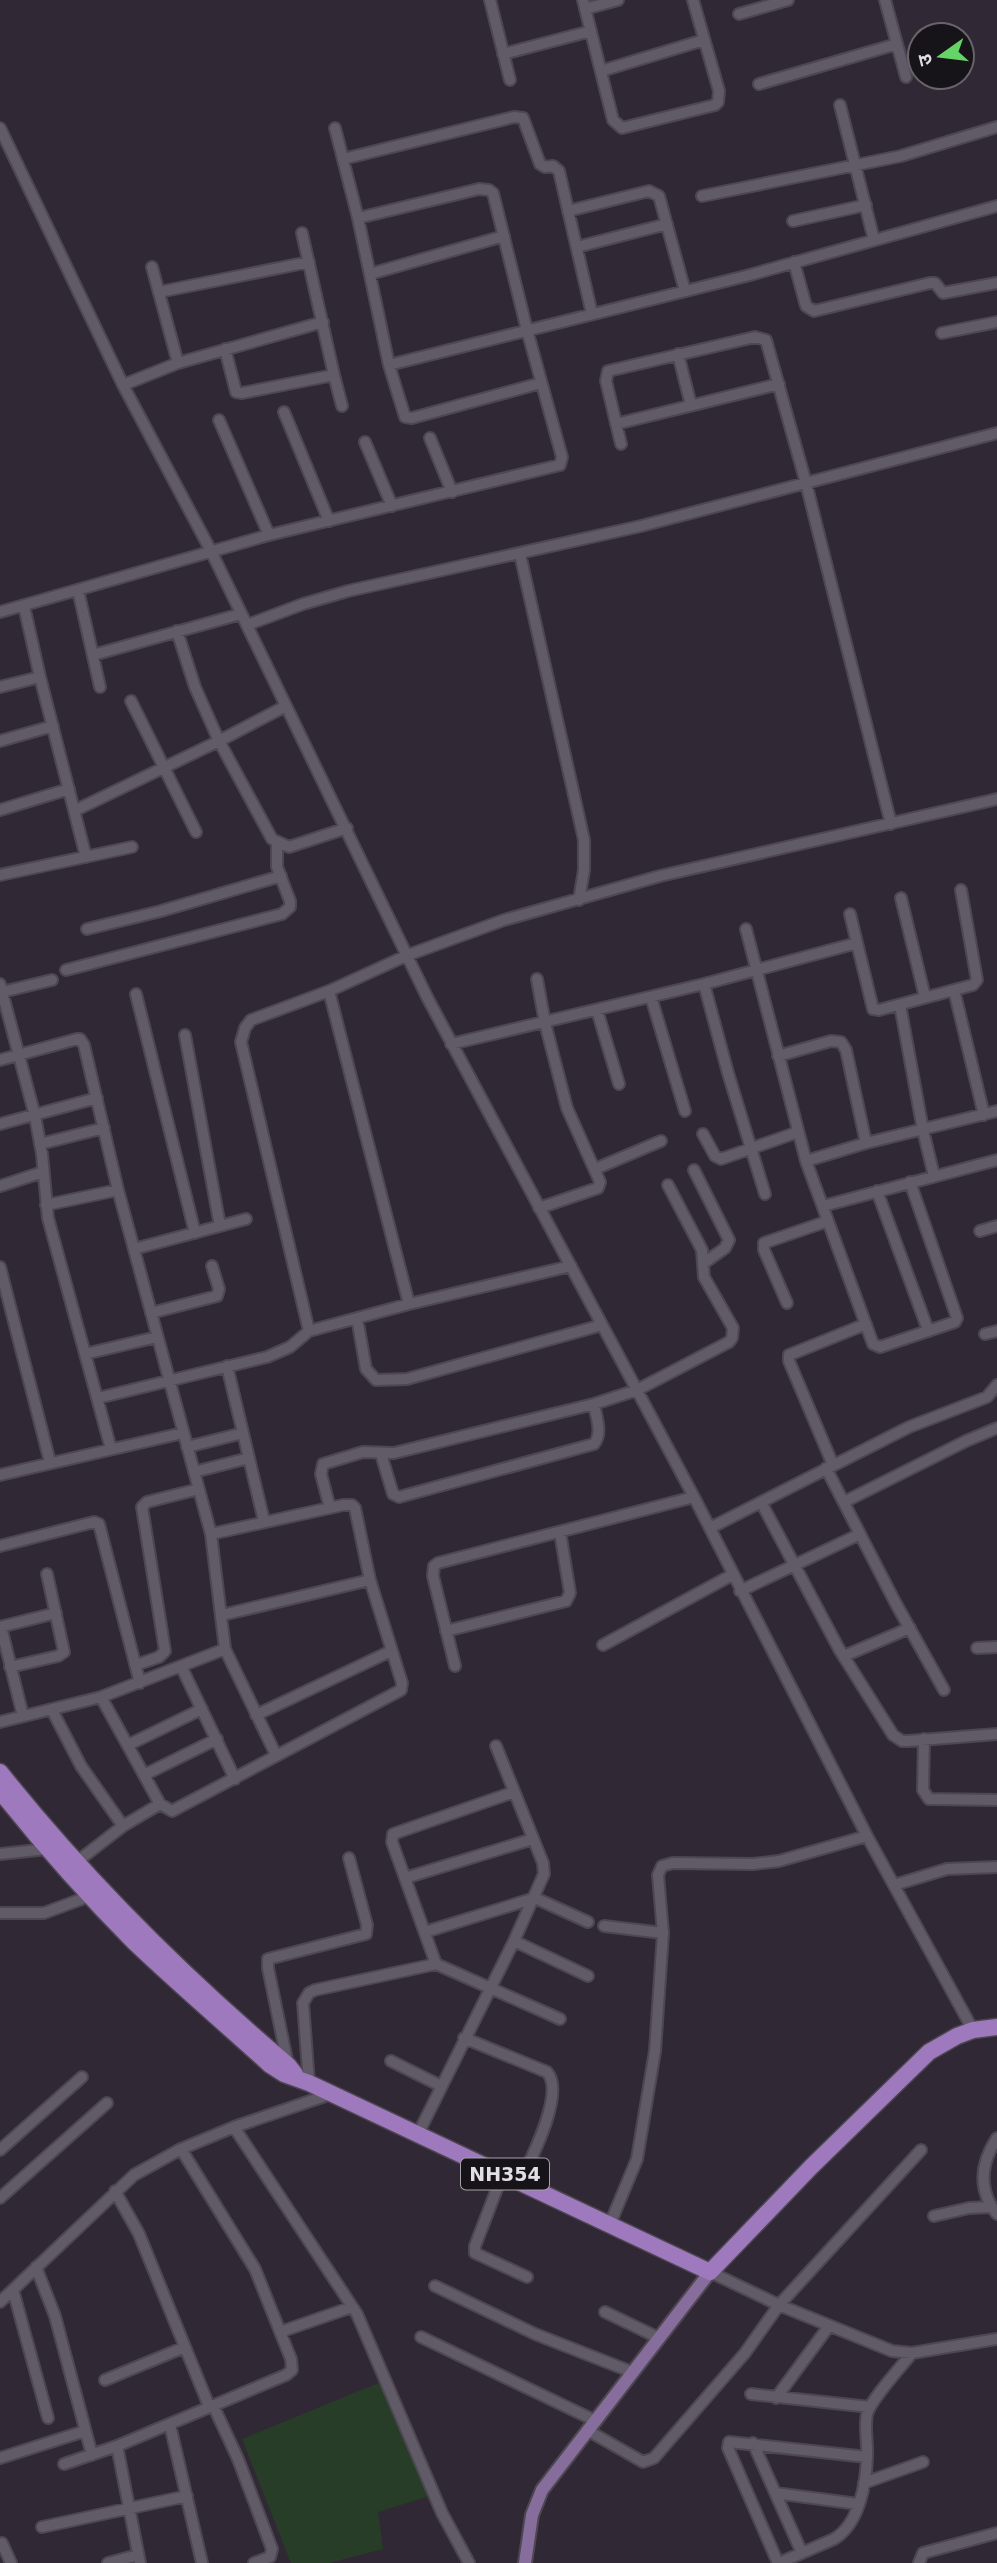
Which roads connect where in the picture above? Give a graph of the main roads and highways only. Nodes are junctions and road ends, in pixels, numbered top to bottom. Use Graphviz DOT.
graph roads {
  1 [pos="0,1772"];
  2 [pos="0,1791"];
  3 [pos="71,1867"];
  4 [pos="997,2027"];
  5 [pos="304,2081"];
  6 [pos="710,2272"];
  7 [pos="525,2563"];
  1 -- 3 [label="highway, NH354"];
  2 -- 3 [label="highway, NH354"];
  3 -- 5 [label="highway, NH354"];
  3 -- 5 [label="highway, NH354"];
  4 -- 6 [label="highway"];
  5 -- 6 [label="highway, NH354"];
  6 -- 7 [label="main road"];
}
